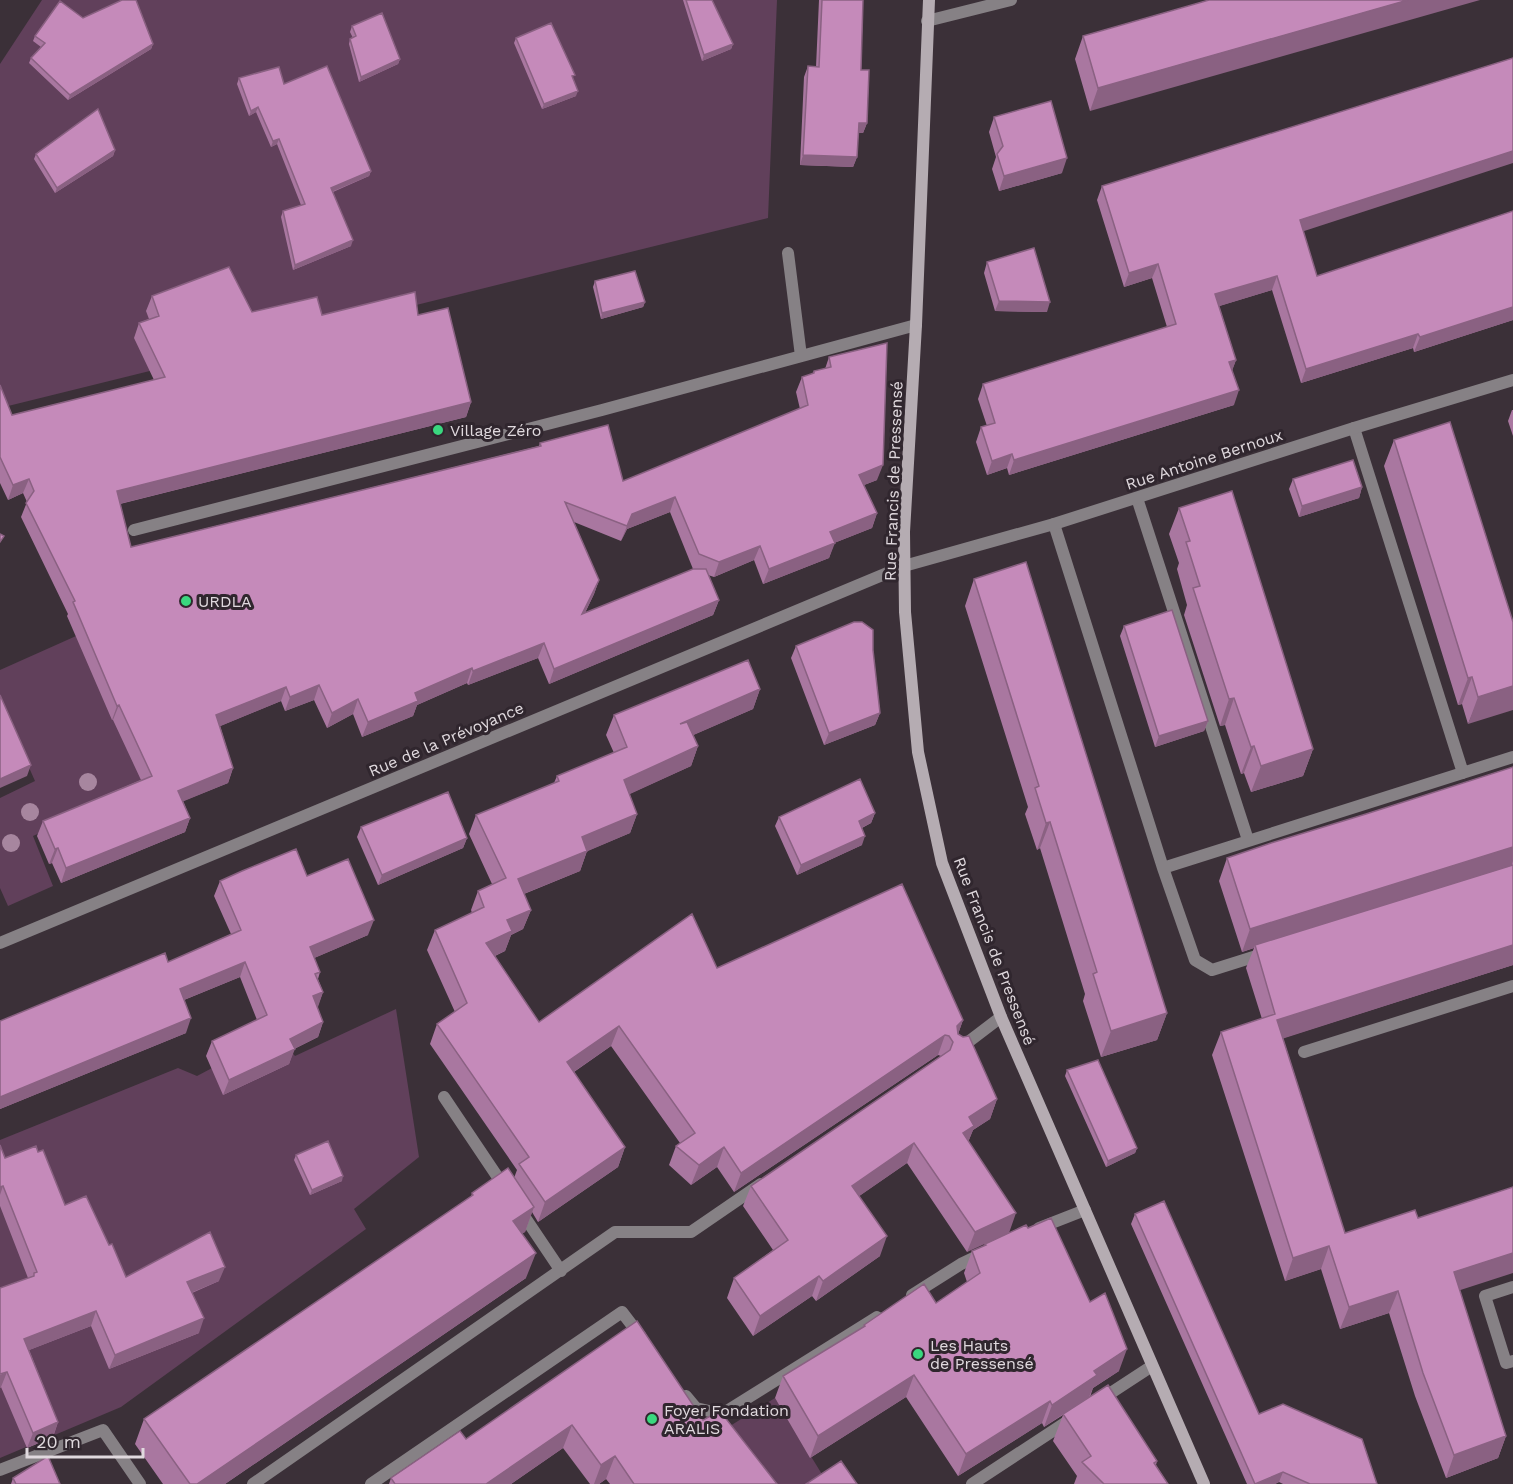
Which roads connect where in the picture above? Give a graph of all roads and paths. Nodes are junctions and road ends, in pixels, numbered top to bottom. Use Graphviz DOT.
graph roads {
  1 [pos="928,0"];
  2 [pos="1011,0"];
  3 [pos="927,21"];
  4 [pos="788,253"];
  5 [pos="916,325"];
  6 [pos="801,356"];
  7 [pos="1513,380"];
  8 [pos="1354,428"];
  9 [pos="1137,498"];
  10 [pos="1054,524"];
  11 [pos="134,530"];
  12 [pos="904,566"];
  13 [pos="1513,757"];
  14 [pos="1463,773"];
  15 [pos="1248,840"];
  16 [pos="1163,868"];
  17 [pos="1,942"];
  18 [pos="1279,949"];
  19 [pos="1513,986"];
  20 [pos="1001,1017"];
  21 [pos="958,1049"];
  22 [pos="1304,1052"];
  23 [pos="444,1097"];
  24 [pos="770,1178"];
  25 [pos="1086,1210"];
  26 [pos="1028,1233"];
  27 [pos="990,1251"];
  28 [pos="561,1271"];
  29 [pos="1513,1287"];
  30 [pos="651,1350"];
  31 [pos="1513,1361"];
  32 [pos="1152,1366"];
  33 [pos="680,1388"];
  34 [pos="0,1470"];
  35 [pos="140,1484"];
  36 [pos="253,1484"];
  37 [pos="371,1484"];
  38 [pos="972,1484"];
  39 [pos="1204,1484"];
  1 -- 3 [label="street, Rue Francis de Pressensé"];
  2 -- 3 [label="street"];
  3 -- 5 [label="street, Rue Francis de Pressensé"];
  4 -- 6 [label="street"];
  5 -- 6 [label="street"];
  5 -- 12 [label="street, Rue Francis de Pressensé"];
  6 -- 11 [label="street"];
  7 -- 8 [label="street, Rue Antoine Bernoux"];
  8 -- 9 [label="street, Rue Antoine Bernoux"];
  8 -- 14 [label="street"];
  9 -- 10 [label="street, Rue Antoine Bernoux"];
  9 -- 15 [label="street"];
  10 -- 12 [label="street, Rue Antoine Bernoux"];
  10 -- 16 [label="street"];
  12 -- 17 [label="street, Rue de la Prévoyance"];
  12 -- 20 [label="street, Rue Francis de Pressensé"];
  13 -- 14 [label="street"];
  14 -- 15 [label="street"];
  15 -- 16 [label="street"];
  16 -- 18 [label="street"];
  19 -- 22 [label="street"];
  20 -- 21 [label="street"];
  20 -- 25 [label="street, Rue Francis de Pressensé"];
  23 -- 28 [label="street"];
  24 -- 28 [label="street"];
  25 -- 26 [label="street"];
  25 -- 32 [label="street, Rue Francis de Pressensé"];
  27 -- 33 [label="street"];
  28 -- 36 [label="street"];
  29 -- 31 [label="street"];
  30 -- 37 [label="street"];
  32 -- 38 [label="street"];
  32 -- 39 [label="street, Rue Francis de Pressensé"];
  34 -- 35 [label="street"];
}
